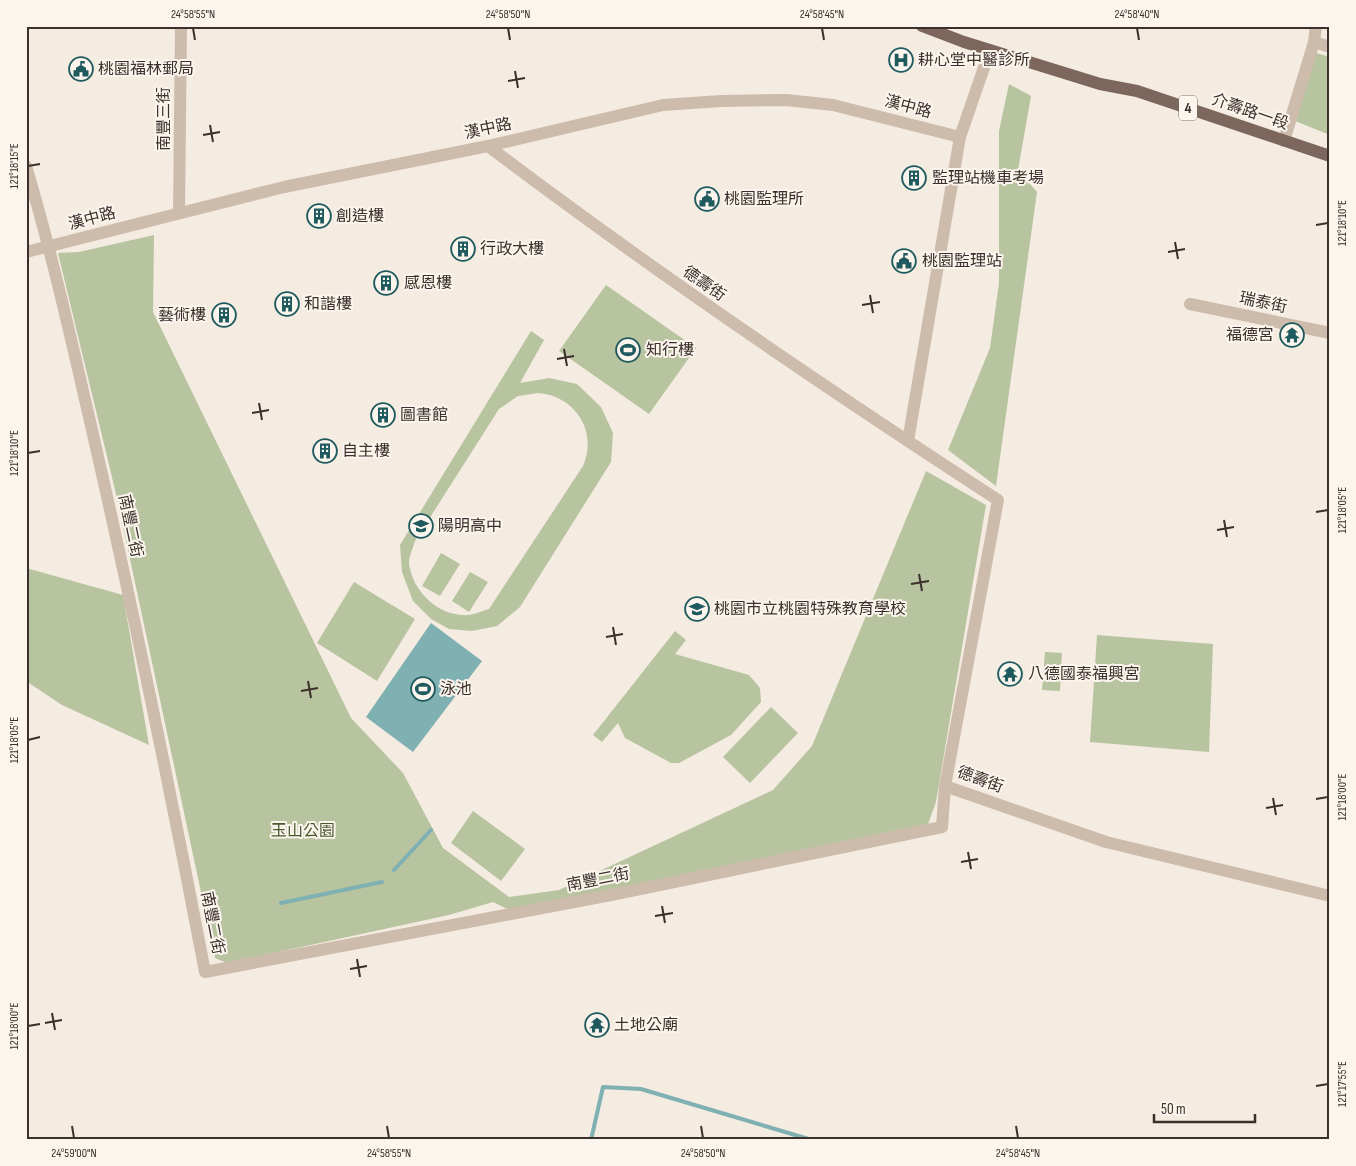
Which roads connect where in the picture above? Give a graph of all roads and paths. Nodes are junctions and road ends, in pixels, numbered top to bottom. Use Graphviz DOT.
graph roads {
  1 [pos="181,26"];
  2 [pos="922,26"];
  3 [pos="1316,26"];
  4 [pos="1314,42"];
  5 [pos="1330,46"];
  6 [pos="990,50"];
  7 [pos="960,137"];
  8 [pos="1284,141"];
  9 [pos="488,146"];
  10 [pos="1330,156"];
  11 [pos="26,166"];
  12 [pos="179,212"];
  13 [pos="50,247"];
  14 [pos="26,252"];
  15 [pos="1190,304"];
  16 [pos="1330,333"];
  17 [pos="908,441"];
  18 [pos="945,786"];
  19 [pos="1330,896"];
  1 -- 12 [label="street, 南豐三街"];
  2 -- 6 [label="main road, 4"];
  3 -- 4 [label="street"];
  4 -- 5 [label="street"];
  4 -- 8 [label="street"];
  6 -- 7 [label="street"];
  6 -- 8 [label="main road, 介壽路一段 / 4"];
  7 -- 9 [label="street, 漢中路"];
  7 -- 17 [label="street"];
  8 -- 10 [label="main road, 介壽路一段 / 4"];
  9 -- 12 [label="street, 漢中路"];
  9 -- 17 [label="street, 德壽街"];
  11 -- 13 [label="street, 南豐二街"];
  12 -- 13 [label="street, 漢中路"];
  13 -- 14 [label="street, 漢中路"];
  13 -- 18 [label="street, 南豐二街"];
  15 -- 16 [label="street, 瑞泰街"];
  17 -- 18 [label="street, 德壽街"];
  18 -- 19 [label="street, 德壽街"];
}
